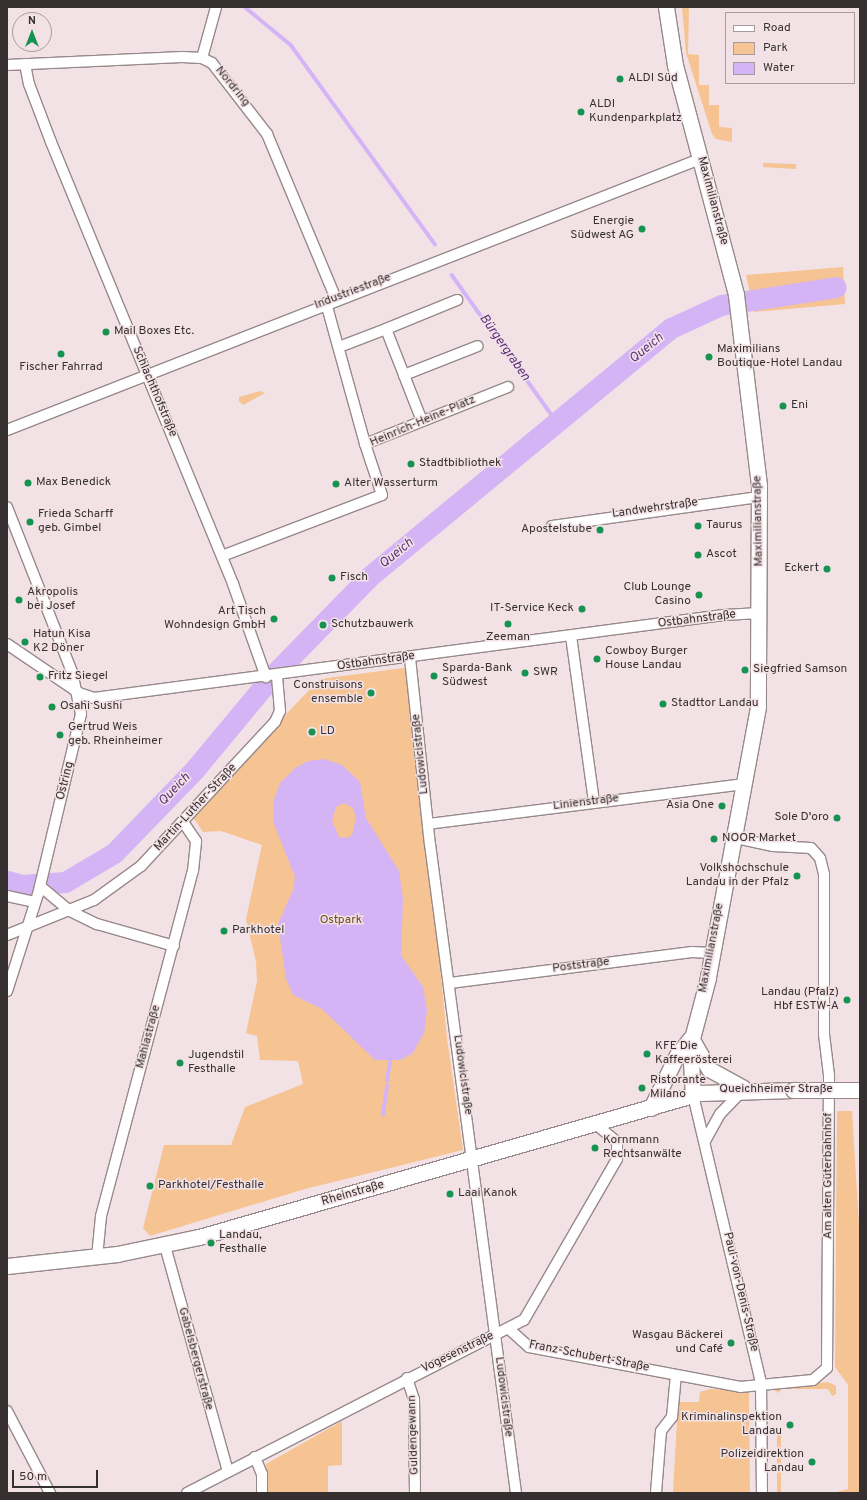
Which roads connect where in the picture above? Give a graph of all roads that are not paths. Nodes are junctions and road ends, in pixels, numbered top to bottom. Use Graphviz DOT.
graph roads {
  1 [pos="216,7"];
  2 [pos="666,7"];
  3 [pos="202,58"];
  4 [pos="25,64"];
  5 [pos="7,65"];
  6 [pos="700,159"];
  7 [pos="336,299"];
  8 [pos="457,300"];
  9 [pos="326,303"];
  10 [pos="386,329"];
  11 [pos="478,346"];
  12 [pos="339,347"];
  13 [pos="146,375"];
  14 [pos="404,375"];
  15 [pos="508,387"];
  16 [pos="422,421"];
  17 [pos="7,430"];
  18 [pos="365,444"];
  19 [pos="759,497"];
  20 [pos="7,507"];
  21 [pos="552,526"];
  22 [pos="222,556"];
  23 [pos="760,613"];
  24 [pos="571,636"];
  25 [pos="7,644"];
  26 [pos="410,658"];
  27 [pos="277,675"];
  28 [pos="266,677"];
  29 [pos="79,693"];
  30 [pos="743,784"];
  31 [pos="594,802"];
  32 [pos="183,822"];
  33 [pos="428,824"];
  34 [pos="734,838"];
  35 [pos="38,894"];
  36 [pos="7,896"];
  37 [pos="70,911"];
  38 [pos="26,927"];
  39 [pos="7,935"];
  40 [pos="174,946"];
  41 [pos="712,953"];
  42 [pos="450,983"];
  43 [pos="7,991"];
  44 [pos="691,1038"];
  45 [pos="744,1089"];
  46 [pos="860,1090"];
  47 [pos="693,1095"];
  48 [pos="651,1108"];
  49 [pos="597,1124"];
  50 [pos="705,1141"];
  51 [pos="472,1160"];
  52 [pos="165,1246"];
  53 [pos="96,1256"];
  54 [pos="7,1266"];
  55 [pos="509,1329"];
  56 [pos="495,1335"];
  57 [pos="676,1375"];
  58 [pos="407,1378"];
  59 [pos="761,1382"];
  60 [pos="7,1411"];
  61 [pos="10,1424"];
  62 [pos="255,1457"];
  63 [pos="228,1471"];
  64 [pos="50,1493"];
  65 [pos="187,1493"];
  66 [pos="262,1493"];
  67 [pos="415,1493"];
  68 [pos="516,1493"];
  69 [pos="656,1493"];
  70 [pos="762,1493"];
  1 -- 3 [label="street"];
  2 -- 6 [label="street, Maximilianstraße"];
  3 -- 4 [label="street, Nordring"];
  3 -- 7 [label="street, Nordring"];
  4 -- 5 [label="street, Nordring"];
  4 -- 13 [label="street, Schlachthofstraße"];
  6 -- 7 [label="street, Industriestraße"];
  6 -- 19 [label="street, Maximilianstraße"];
  7 -- 9 [label="street, Industriestraße"];
  8 -- 10 [label="street"];
  9 -- 12 [label="street"];
  9 -- 13 [label="street, Industriestraße"];
  10 -- 12 [label="street"];
  10 -- 14 [label="street"];
  11 -- 14 [label="street"];
  12 -- 18 [label="street"];
  13 -- 17 [label="street, Industriestraße"];
  13 -- 22 [label="street, Schlachthofstraße"];
  14 -- 16 [label="street"];
  15 -- 16 [label="street, Heinrich-Heine-Platz"];
  16 -- 18 [label="street, Heinrich-Heine-Platz"];
  18 -- 22 [label="street, Heinrich-Heine-Platz"];
  19 -- 21 [label="street, Landwehrstraße"];
  19 -- 23 [label="street, Maximilianstraße"];
  20 -- 29 [label="street, Ostring"];
  22 -- 28 [label="street, Schlachthofstraße"];
  23 -- 24 [label="street, Ostbahnstraße"];
  23 -- 30 [label="street, Maximilianstraße"];
  24 -- 26 [label="street, Ostbahnstraße"];
  24 -- 31 [label="street"];
  25 -- 29 [label="street, Ostbahnstraße"];
  26 -- 27 [label="street, Ostbahnstraße"];
  26 -- 33 [label="street, Ludowicistraße"];
  27 -- 28 [label="street, Ostbahnstraße"];
  27 -- 32 [label="street, Martin-Luther-Straße"];
  28 -- 29 [label="street, Ostbahnstraße"];
  29 -- 35 [label="street, Ostring"];
  30 -- 31 [label="street, Linienstraße"];
  30 -- 34 [label="street, Maximilianstraße"];
  31 -- 33 [label="street, Linienstraße"];
  32 -- 37 [label="street, Martin-Luther-Straße"];
  32 -- 40 [label="street, Mahlastraße"];
  33 -- 42 [label="street, Ludowicistraße"];
  34 -- 41 [label="street, Maximilianstraße"];
  34 -- 59 [label="street, Am alten Güterbahnhof"];
  35 -- 36 [label="street"];
  35 -- 37 [label="street"];
  35 -- 38 [label="street, Ostring"];
  37 -- 38 [label="street, Martin-Luther-Straße"];
  37 -- 40 [label="street"];
  38 -- 39 [label="street, Martin-Luther-Straße"];
  38 -- 43 [label="street, Ostring"];
  40 -- 53 [label="street, Mahlastraße"];
  41 -- 42 [label="street, Poststraße"];
  41 -- 44 [label="street, Maximilianstraße"];
  42 -- 51 [label="street, Ludowicistraße"];
  44 -- 45 [label="street"];
  44 -- 47 [label="street, Maximilianstraße"];
  44 -- 48 [label="street, Maximilianstraße"];
  45 -- 46 [label="street, Queichheimer Straße, bridge"];
  45 -- 47 [label="street, Queichheimer Straße"];
  45 -- 50 [label="street"];
  47 -- 48 [label="street, Rheinstraße"];
  47 -- 50 [label="street, Paul-von-Denis-Straße"];
  48 -- 49 [label="street, Rheinstraße"];
  49 -- 51 [label="street, Rheinstraße"];
  49 -- 55 [label="street, Vogesenstraße"];
  50 -- 59 [label="street, Paul-von-Denis-Straße"];
  51 -- 52 [label="street, Rheinstraße"];
  51 -- 56 [label="street, Ludowicistraße"];
  52 -- 53 [label="street, Rheinstraße"];
  52 -- 63 [label="street, Gabelsbergerstraße"];
  53 -- 54 [label="street, Rheinstraße"];
  55 -- 56 [label="street, Vogesenstraße"];
  55 -- 57 [label="street, Franz-Schubert-Straße"];
  56 -- 58 [label="street, Vogesenstraße"];
  56 -- 68 [label="street, Ludowicistraße"];
  57 -- 59 [label="street, Franz-Schubert-Straße"];
  57 -- 69 [label="street"];
  58 -- 62 [label="street, Vogesenstraße"];
  58 -- 67 [label="street, Guldengewann"];
  59 -- 70 [label="street, Paul-von-Denis-Straße"];
  60 -- 61 [label="street"];
  61 -- 64 [label="street"];
  62 -- 63 [label="street, Vogesenstraße"];
  62 -- 66 [label="street"];
  63 -- 65 [label="street, Vogesenstraße"];
}
